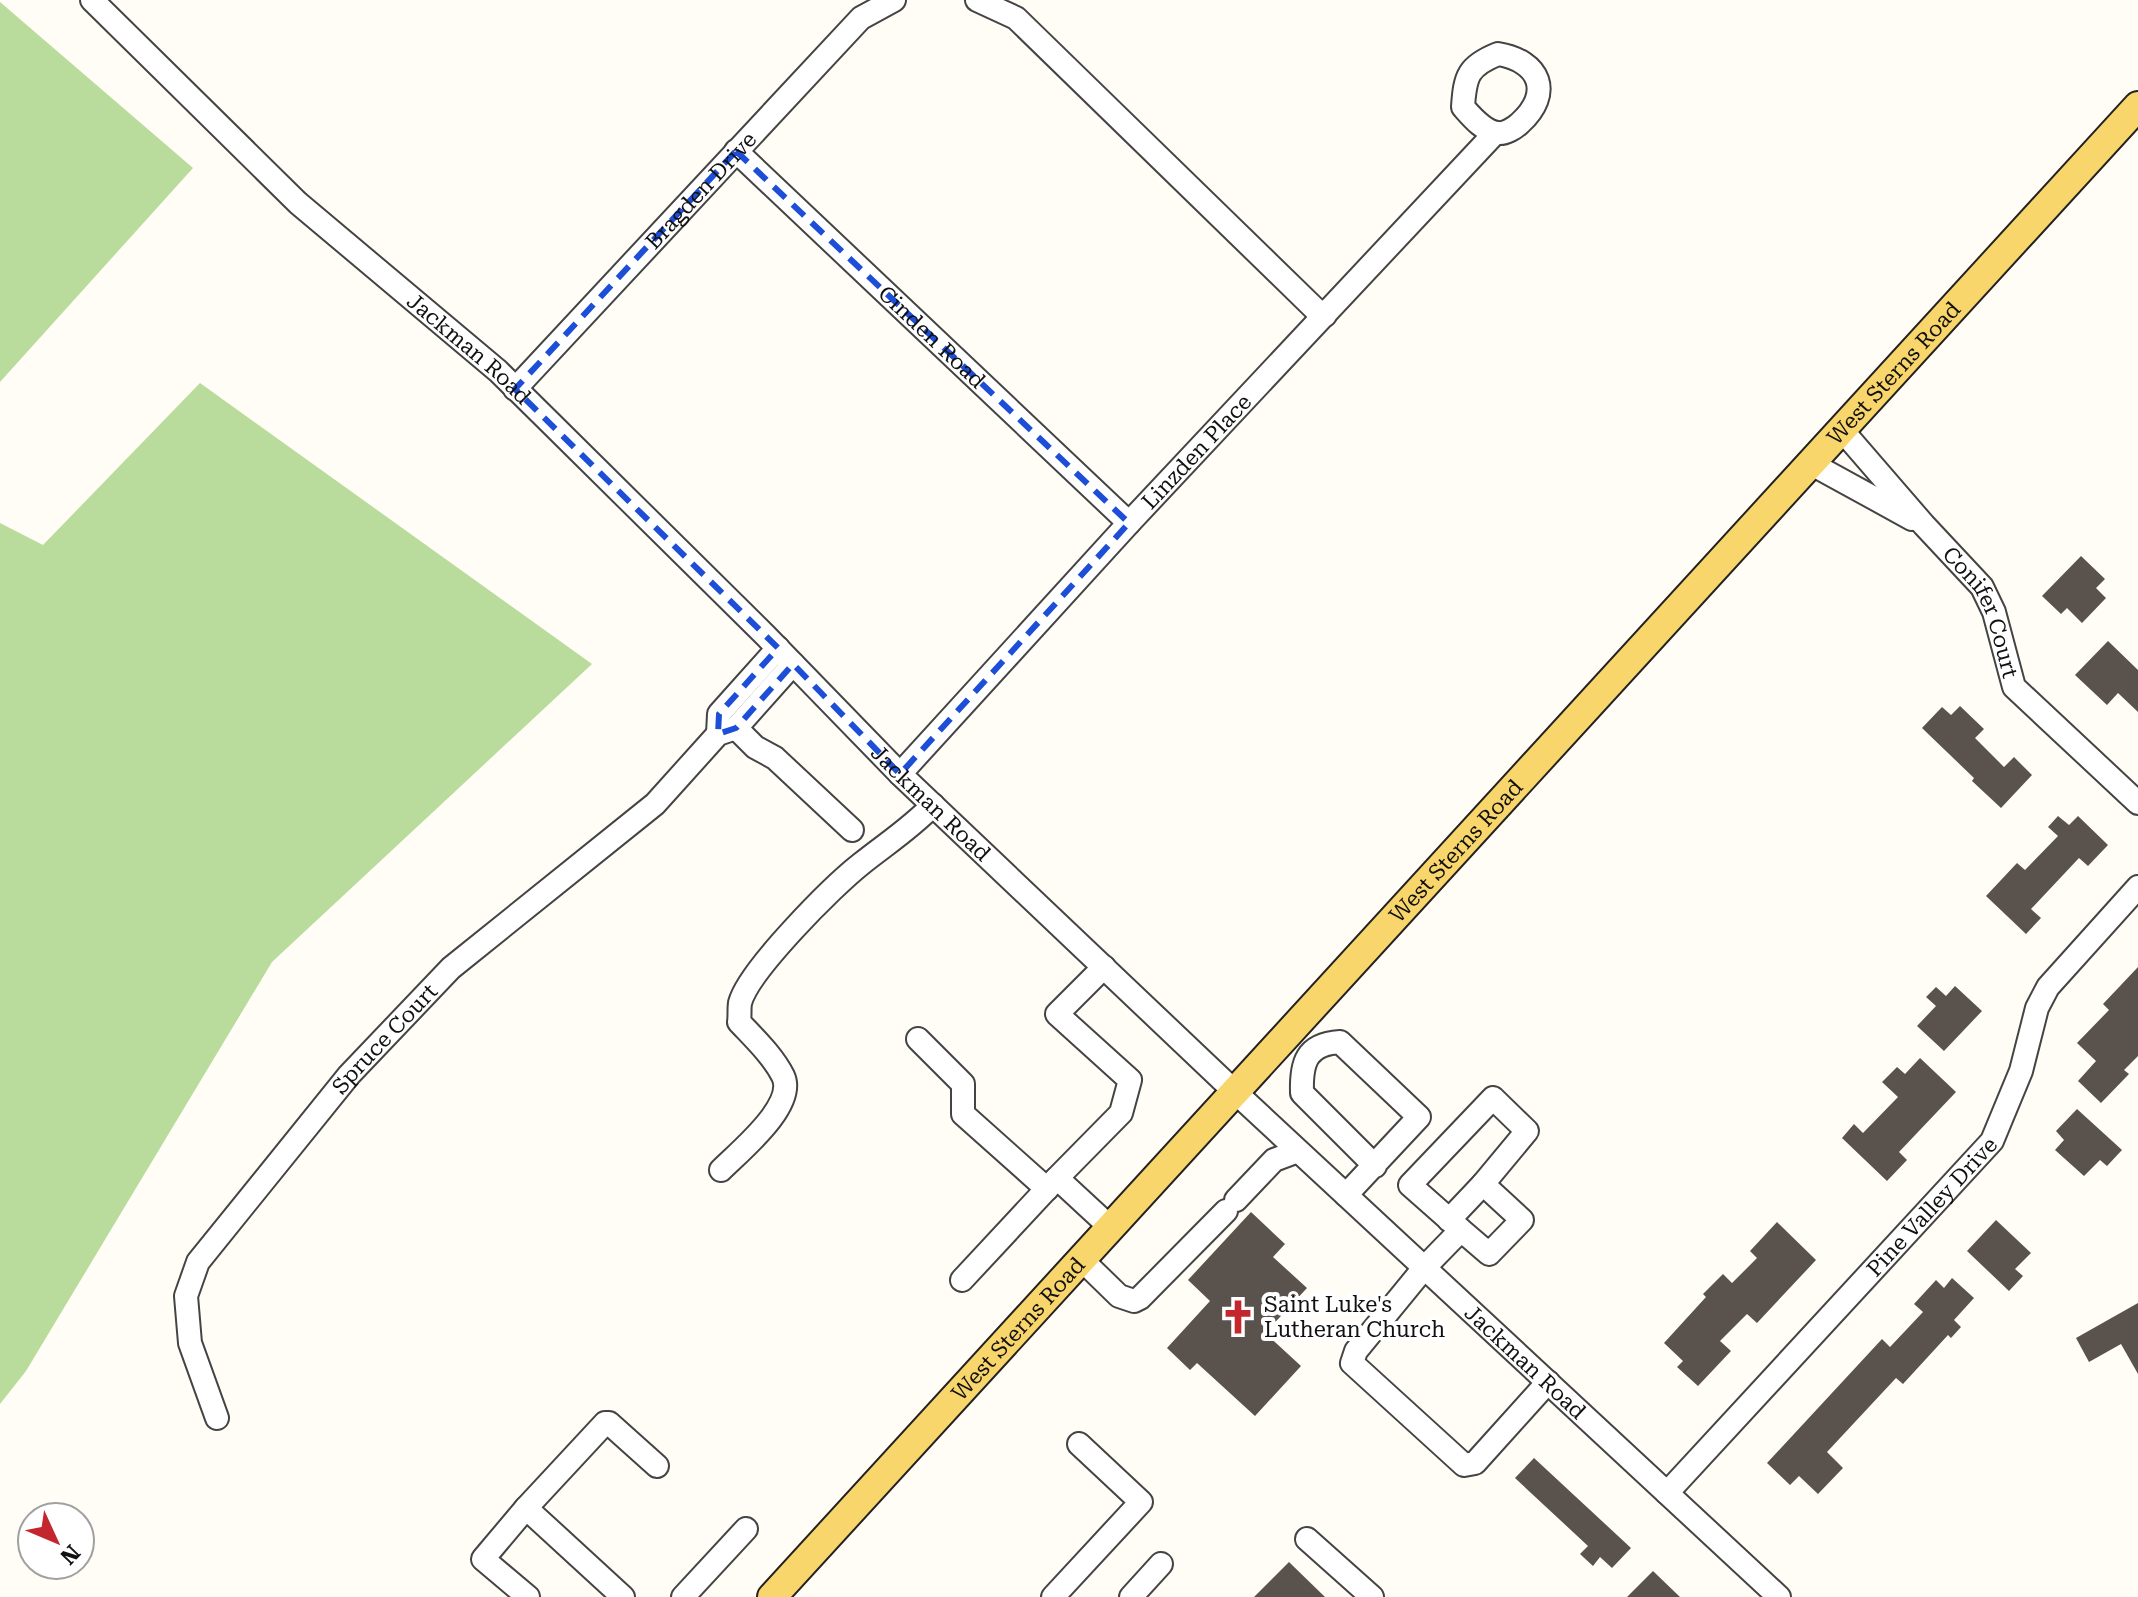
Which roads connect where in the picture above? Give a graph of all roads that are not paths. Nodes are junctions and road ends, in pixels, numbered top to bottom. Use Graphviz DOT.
graph roads {
  1 [pos="92,0"];
  2 [pos="894,0"];
  3 [pos="977,0"];
  4 [pos="2138,106"];
  5 [pos="1495,133"];
  6 [pos="736,151"];
  7 [pos="1325,315"];
  8 [pos="515,389"];
  9 [pos="1841,429"];
  10 [pos="1810,463"];
  11 [pos="1129,523"];
  12 [pos="1924,525"];
  13 [pos="786,656"];
  14 [pos="727,731"];
  15 [pos="900,774"];
  16 [pos="2138,803"];
  17 [pos="933,805"];
  18 [pos="852,830"];
  19 [pos="2138,887"];
  20 [pos="1104,967"];
  21 [pos="918,1039"];
  22 [pos="1234,1091"];
  23 [pos="1298,1151"];
  24 [pos="1375,1166"];
  25 [pos="721,1170"];
  26 [pos="1052,1184"];
  27 [pos="1483,1184"];
  28 [pos="1346,1195"];
  29 [pos="1455,1225"];
  30 [pos="1110,1227"];
  31 [pos="1081,1259"];
  32 [pos="1424,1268"];
  33 [pos="962,1280"];
  34 [pos="1548,1382"];
  35 [pos="217,1418"];
  36 [pos="1079,1444"];
  37 [pos="657,1466"];
  38 [pos="1667,1493"];
  39 [pos="526,1508"];
  40 [pos="746,1529"];
  41 [pos="1307,1539"];
  42 [pos="1161,1564"];
  43 [pos="528,1597"];
  44 [pos="623,1597"];
  45 [pos="683,1597"];
  46 [pos="772,1597"];
  47 [pos="1053,1597"];
  48 [pos="1131,1597"];
  49 [pos="1372,1597"];
  50 [pos="1779,1597"];
  1 -- 8 [label="street, Jackman Road"];
  2 -- 6 [label="street, Bragden Drive"];
  3 -- 7 [label="street"];
  4 -- 9 [label="main road, West Sterns Road"];
  5 -- 7 [label="street, Linzden Place"];
  6 -- 8 [label="street, Bragden Drive"];
  6 -- 11 [label="street, Cinden Road"];
  7 -- 11 [label="street, Linzden Place"];
  8 -- 13 [label="street, Jackman Road"];
  9 -- 10 [label="main road, West Sterns Road"];
  9 -- 12 [label="street, Conifer Court"];
  10 -- 12 [label="street, Conifer Court"];
  10 -- 22 [label="main road, West Sterns Road"];
  11 -- 15 [label="street, Linzden Place"];
  12 -- 16 [label="street, Conifer Court"];
  13 -- 14 [label="street, Spruce Court"];
  13 -- 15 [label="street, Jackman Road"];
  14 -- 18 [label="street"];
  14 -- 35 [label="street, Spruce Court"];
  15 -- 17 [label="street, Jackman Road"];
  17 -- 20 [label="street, Jackman Road"];
  17 -- 25 [label="street"];
  19 -- 38 [label="street, Pine Valley Drive"];
  20 -- 22 [label="street, Jackman Road"];
  20 -- 26 [label="street"];
  21 -- 26 [label="street"];
  22 -- 23 [label="street, Jackman Road"];
  22 -- 30 [label="main road, West Sterns Road"];
  23 -- 28 [label="street, Jackman Road"];
  23 -- 31 [label="street"];
  24 -- 24 [label="street"];
  24 -- 28 [label="street"];
  26 -- 30 [label="street"];
  26 -- 33 [label="street"];
  27 -- 29 [label="street"];
  27 -- 29 [label="street"];
  27 -- 29 [label="street"];
  28 -- 32 [label="street, Jackman Road"];
  29 -- 32 [label="street"];
  30 -- 31 [label="main road, West Sterns Road"];
  31 -- 46 [label="main road, West Sterns Road"];
  32 -- 34 [label="street, Jackman Road"];
  32 -- 34 [label="street"];
  34 -- 38 [label="street, Jackman Road"];
  36 -- 47 [label="street"];
  37 -- 39 [label="street"];
  38 -- 50 [label="street, Jackman Road"];
  39 -- 43 [label="street"];
  39 -- 44 [label="street"];
  40 -- 45 [label="street"];
  41 -- 49 [label="street"];
  42 -- 48 [label="street"];
}
